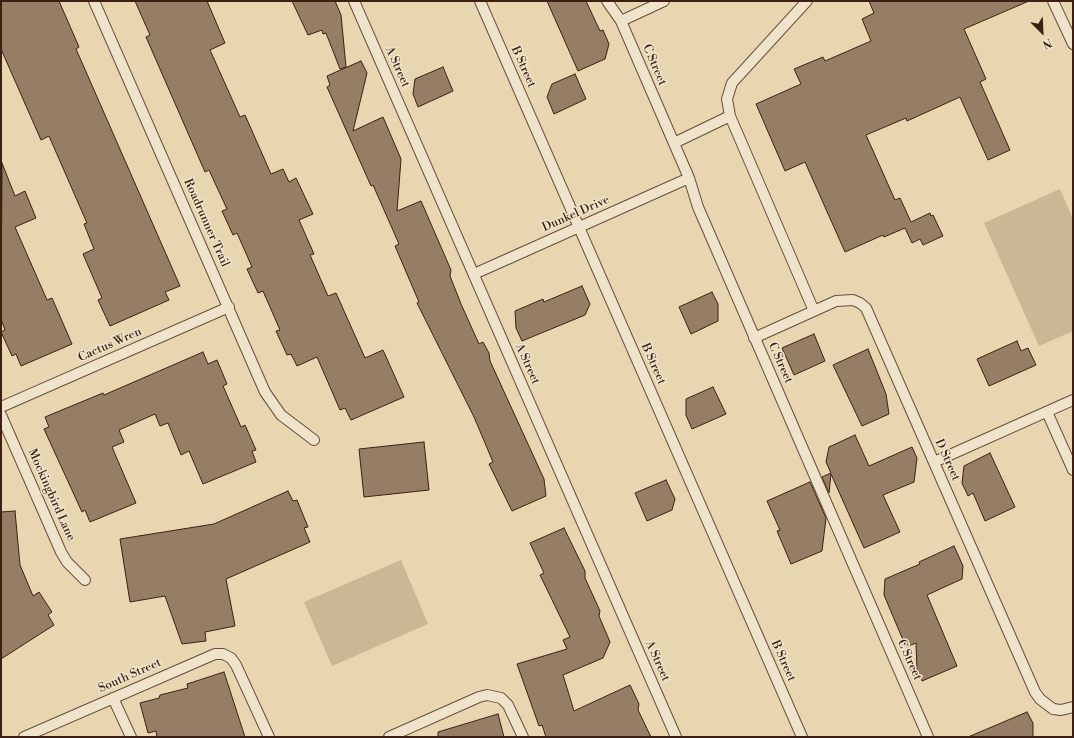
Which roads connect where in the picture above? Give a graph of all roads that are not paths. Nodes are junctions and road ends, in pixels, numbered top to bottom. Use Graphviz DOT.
graph roads {
  1 [pos="94,1"];
  2 [pos="354,1"];
  3 [pos="480,1"];
  4 [pos="607,1"];
  5 [pos="664,1"];
  6 [pos="807,1"];
  7 [pos="1053,1"];
  8 [pos="621,21"];
  9 [pos="1073,44"];
  10 [pos="730,116"];
  11 [pos="674,143"];
  12 [pos="689,178"];
  13 [pos="579,227"];
  14 [pos="474,274"];
  15 [pos="228,307"];
  16 [pos="814,311"];
  17 [pos="754,338"];
  18 [pos="1073,400"];
  19 [pos="1,407"];
  20 [pos="1047,412"];
  21 [pos="1,415"];
  22 [pos="314,440"];
  23 [pos="934,462"];
  24 [pos="1073,470"];
  25 [pos="85,580"];
  26 [pos="113,698"];
  27 [pos="1073,706"];
  28 [pos="391,736"];
  29 [pos="24,737"];
  30 [pos="131,737"];
  31 [pos="268,737"];
  32 [pos="523,737"];
  33 [pos="676,737"];
  34 [pos="802,737"];
  35 [pos="928,737"];
  1 -- 15 [label="lane, Roadrunner Trail"];
  2 -- 14 [label="lane, A Street"];
  3 -- 13 [label="lane, B Street"];
  4 -- 8 [label="lane, C Street"];
  5 -- 8 [label="lane"];
  6 -- 10 [label="lane"];
  7 -- 9 [label="lane"];
  8 -- 11 [label="lane, C Street"];
  10 -- 11 [label="lane"];
  10 -- 16 [label="lane"];
  11 -- 12 [label="lane, C Street"];
  12 -- 13 [label="lane, Dunkel Drive"];
  12 -- 17 [label="lane, C Street"];
  13 -- 14 [label="lane, Dunkel Drive"];
  13 -- 34 [label="lane, B Street"];
  14 -- 33 [label="lane, A Street"];
  15 -- 19 [label="lane, Cactus Wren"];
  15 -- 22 [label="lane, Roadrunner Trail"];
  16 -- 17 [label="lane, D Street"];
  16 -- 23 [label="lane, D Street"];
  17 -- 35 [label="lane, C Street"];
  18 -- 20 [label="lane"];
  20 -- 23 [label="lane"];
  20 -- 24 [label="lane"];
  21 -- 25 [label="lane, Mockingbird Lane"];
  23 -- 27 [label="lane, D Street"];
  26 -- 29 [label="lane, South Street"];
  26 -- 30 [label="lane"];
  26 -- 31 [label="lane, South Street"];
  28 -- 32 [label="lane"];
}
